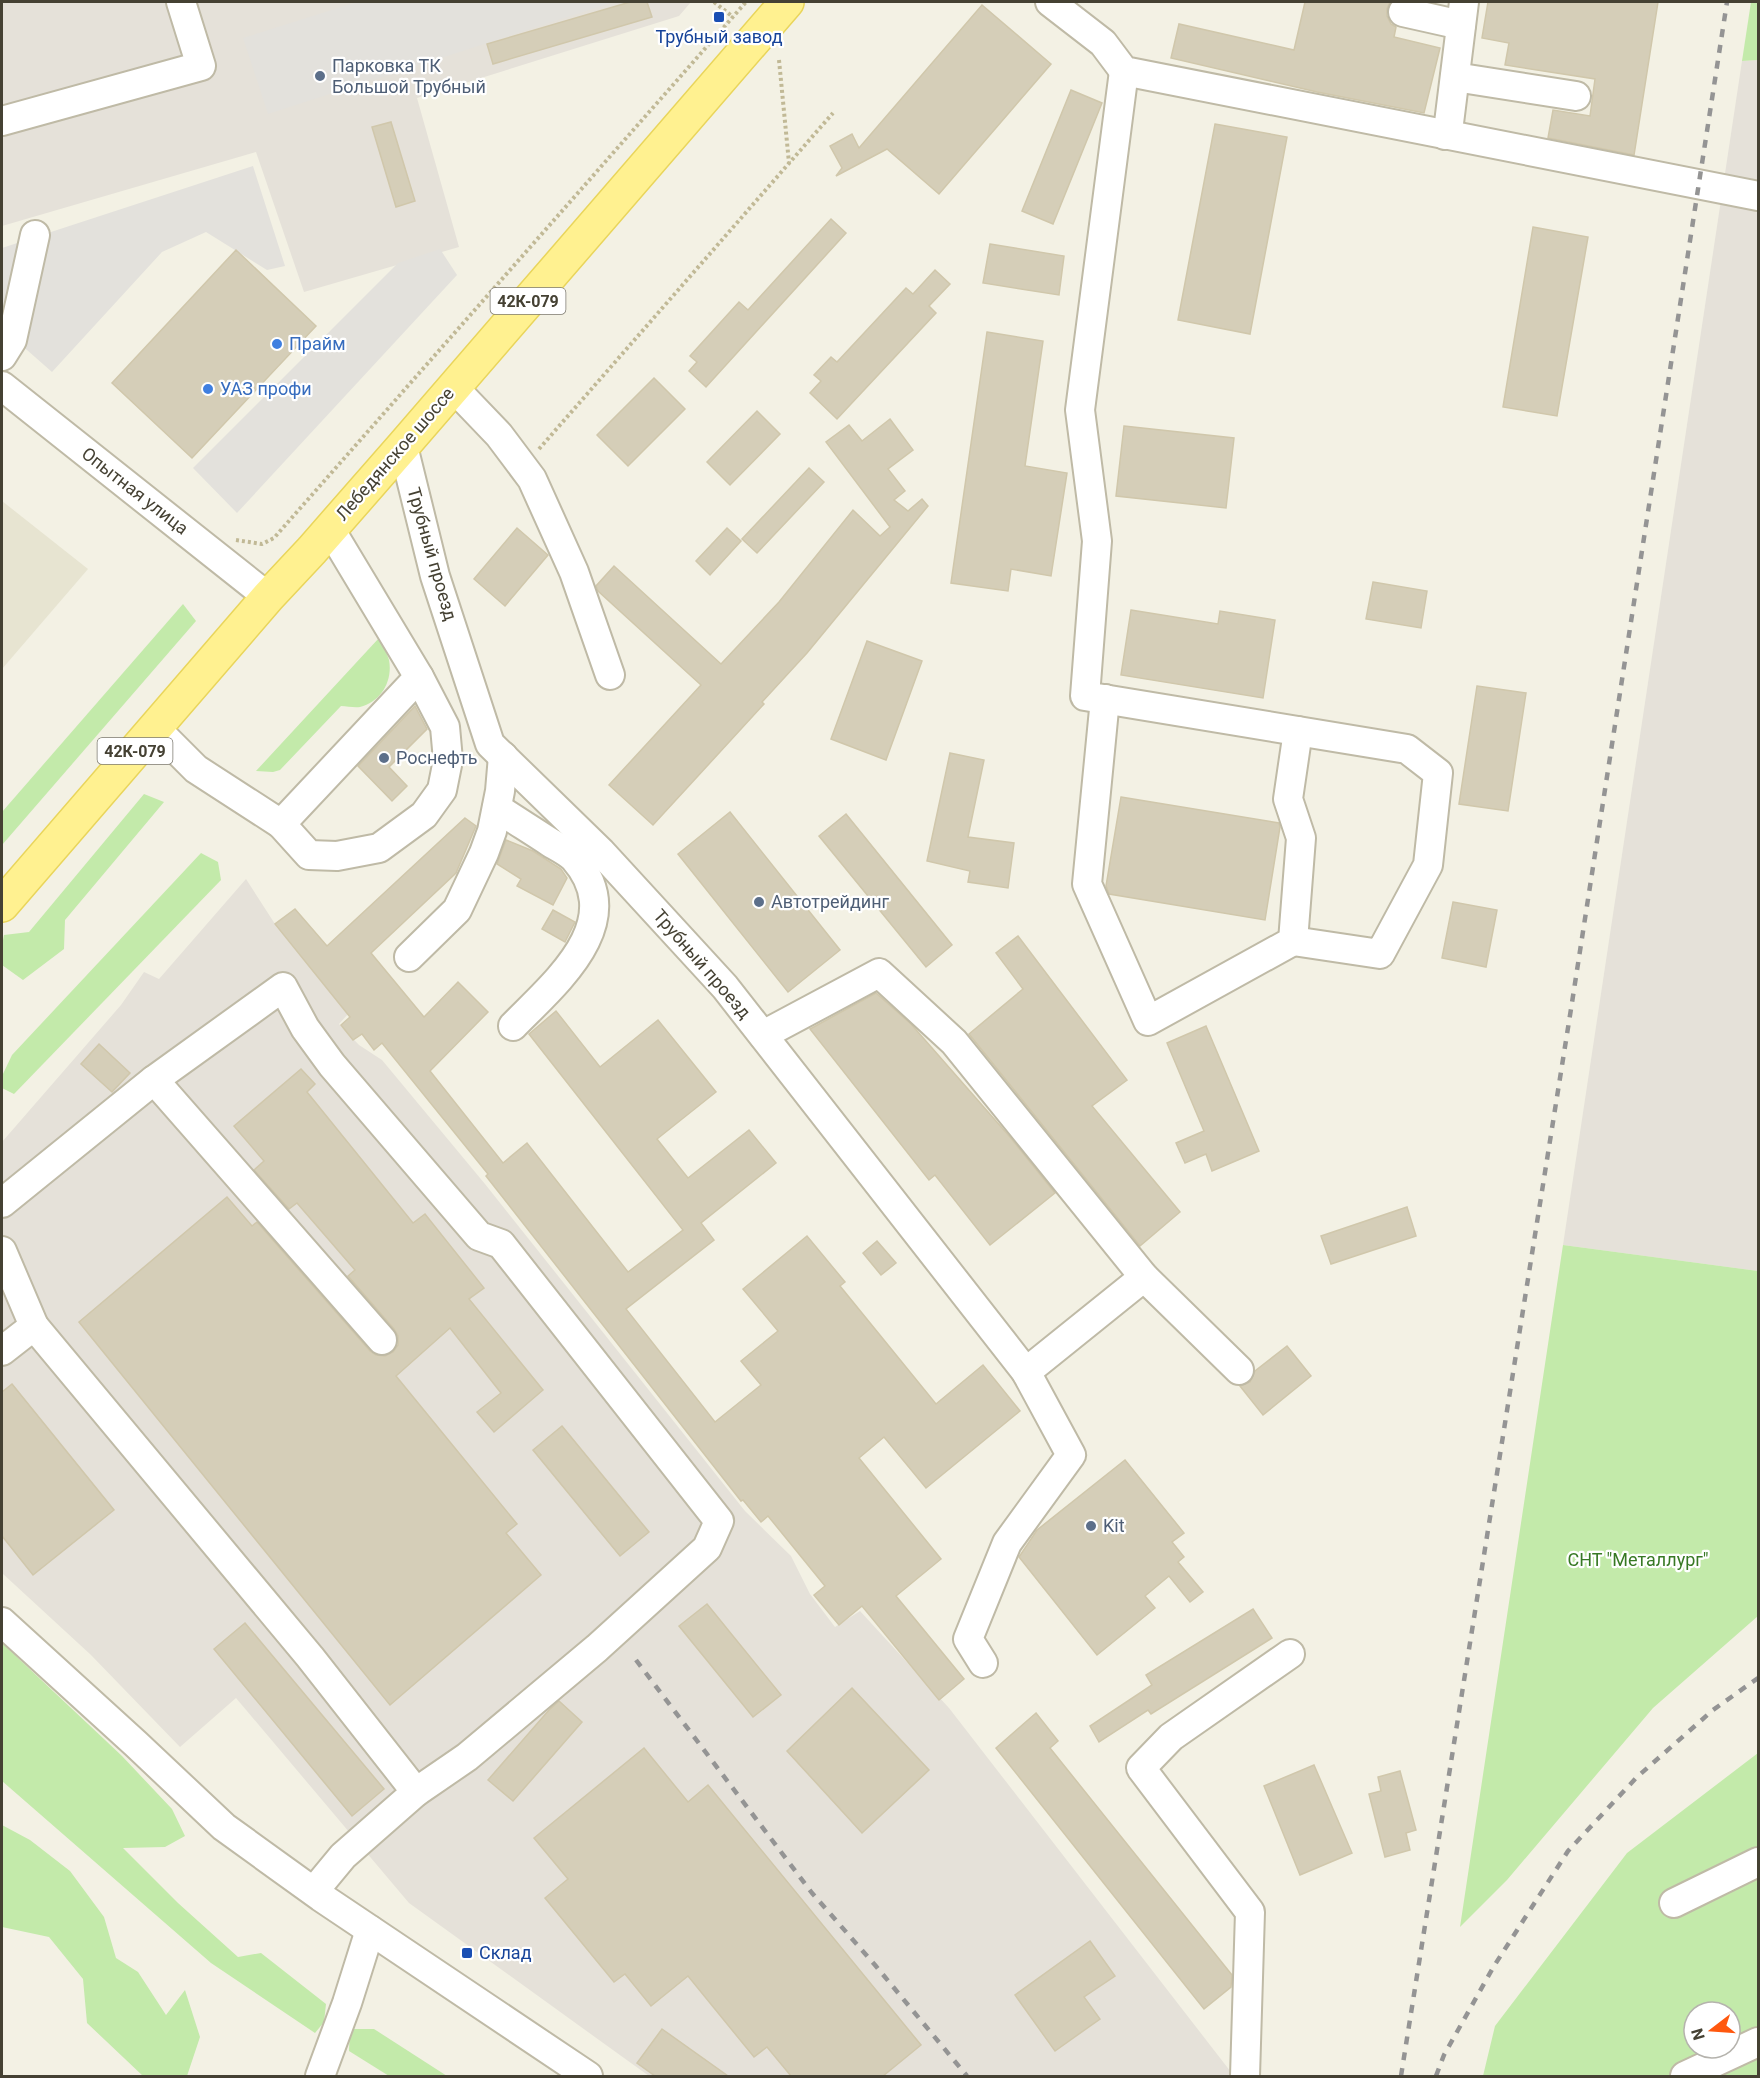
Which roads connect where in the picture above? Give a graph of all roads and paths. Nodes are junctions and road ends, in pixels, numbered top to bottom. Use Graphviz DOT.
graph roads {
  1 [pos="181,2"];
  2 [pos="714,2"];
  3 [pos="746,2"];
  4 [pos="787,2"];
  5 [pos="1050,2"];
  6 [pos="1403,12"];
  7 [pos="1463,13"];
  8 [pos="733,17"];
  9 [pos="779,60"];
  10 [pos="1124,71"];
  11 [pos="1455,77"];
  12 [pos="1576,96"];
  13 [pos="833,113"];
  14 [pos="2,122"];
  15 [pos="1445,135"];
  16 [pos="789,164"];
  17 [pos="1753,189"];
  18 [pos="35,235"];
  19 [pos="2,356"];
  20 [pos="2,386"];
  21 [pos="453,387"];
  22 [pos="403,446"];
  23 [pos="523,467"];
  24 [pos="330,530"];
  25 [pos="231,538"];
  26 [pos="268,597"];
  27 [pos="610,675"];
  28 [pos="419,677"];
  29 [pos="1105,699"];
  30 [pos="155,728"];
  31 [pos="1298,731"];
  32 [pos="503,756"];
  33 [pos="497,808"];
  34 [pos="281,824"];
  35 [pos="2,905"];
  36 [pos="1293,941"];
  37 [pos="409,957"];
  38 [pos="513,1026"];
  39 [pos="763,1035"];
  40 [pos="154,1080"];
  41 [pos="2,1203"];
  42 [pos="2,1251"];
  43 [pos="1144,1277"];
  44 [pos="34,1326"];
  45 [pos="382,1340"];
  46 [pos="2,1351"];
  47 [pos="1239,1370"];
  48 [pos="1026,1372"];
  49 [pos="2,1622"];
  50 [pos="1290,1654"];
  51 [pos="983,1663"];
  52 [pos="416,1792"];
  53 [pos="1758,1862"];
  54 [pos="314,1891"];
  55 [pos="1674,1904"];
  56 [pos="369,1930"];
  57 [pos="1758,2042"];
  58 [pos="320,2076"];
  59 [pos="588,2076"];
  60 [pos="1245,2076"];
  61 [pos="1685,2076"];
  1 -- 14 [label="street"];
  2 -- 8 [label="path"];
  3 -- 8 [label="path"];
  4 -- 21 [label="main road, Лебедянское шоссе / 42К-079"];
  5 -- 10 [label="street"];
  6 -- 7 [label="street"];
  7 -- 11 [label="street"];
  8 -- 25 [label="path"];
  9 -- 16 [label="path"];
  10 -- 15 [label="street"];
  10 -- 29 [label="street"];
  11 -- 12 [label="street"];
  11 -- 15 [label="street"];
  13 -- 16 [label="path"];
  15 -- 17 [label="street"];
  16 -- 23 [label="path"];
  18 -- 19 [label="street"];
  20 -- 26 [label="street, Опытная улица"];
  21 -- 22 [label="main road, Лебедянское шоссе / 42К-079"];
  21 -- 23 [label="street"];
  22 -- 24 [label="main road, Лебедянское шоссе / 42К-079"];
  22 -- 32 [label="street, Трубный проезд"];
  23 -- 27 [label="street"];
  24 -- 26 [label="main road, Лебедянское шоссе / 42К-079"];
  24 -- 28 [label="street"];
  26 -- 30 [label="main road, Лебедянское шоссе / 42К-079"];
  28 -- 34 [label="street"];
  28 -- 34 [label="street"];
  29 -- 31 [label="street"];
  29 -- 36 [label="street"];
  30 -- 34 [label="street"];
  30 -- 35 [label="main road, Лебедянское шоссе / 42К-079"];
  31 -- 36 [label="street"];
  31 -- 36 [label="street"];
  32 -- 33 [label="street"];
  32 -- 39 [label="street, Трубный проезд"];
  33 -- 37 [label="street"];
  33 -- 38 [label="street"];
  39 -- 43 [label="street"];
  39 -- 48 [label="street, Трубный проезд"];
  40 -- 41 [label="street"];
  40 -- 45 [label="street"];
  40 -- 52 [label="street"];
  42 -- 44 [label="street"];
  43 -- 47 [label="street"];
  43 -- 48 [label="street"];
  44 -- 46 [label="street"];
  44 -- 52 [label="street"];
  48 -- 51 [label="street, Трубный проезд"];
  49 -- 54 [label="street"];
  50 -- 60 [label="street"];
  52 -- 54 [label="street"];
  53 -- 55 [label="street"];
  54 -- 56 [label="street"];
  56 -- 58 [label="street"];
  56 -- 59 [label="street"];
  57 -- 61 [label="street"];
}
